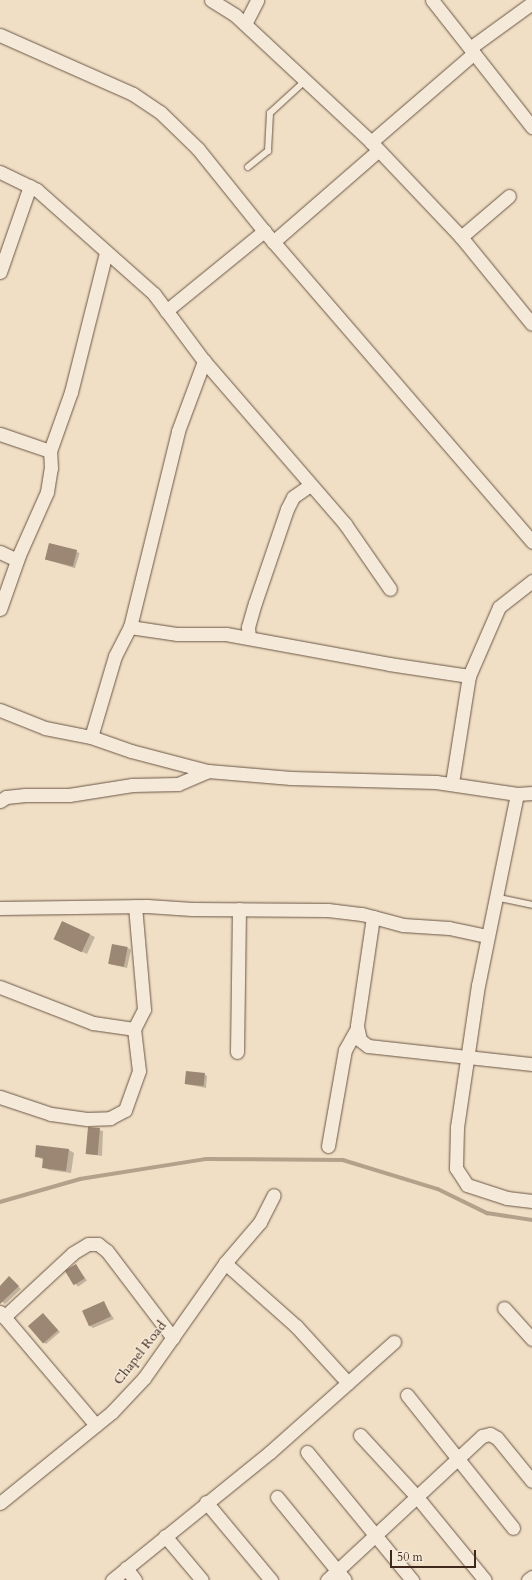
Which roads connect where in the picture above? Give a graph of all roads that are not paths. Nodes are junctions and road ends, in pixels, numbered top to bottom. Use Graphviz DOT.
graph roads {
  1 [pos="211,0"];
  2 [pos="257,0"];
  3 [pos="432,0"];
  4 [pos="532,3"];
  5 [pos="246,24"];
  6 [pos="0,35"];
  7 [pos="472,51"];
  8 [pos="306,80"];
  9 [pos="532,127"];
  10 [pos="375,146"];
  11 [pos="248,167"];
  12 [pos="0,172"];
  13 [pos="30,186"];
  14 [pos="509,196"];
  15 [pos="264,230"];
  16 [pos="461,237"];
  17 [pos="273,242"];
  18 [pos="106,253"];
  19 [pos="0,272"];
  20 [pos="166,310"];
  21 [pos="532,324"];
  22 [pos="204,361"];
  23 [pos="0,434"];
  24 [pos="50,451"];
  25 [pos="310,485"];
  26 [pos="532,542"];
  27 [pos="0,552"];
  28 [pos="17,560"];
  29 [pos="532,581"];
  30 [pos="390,589"];
  31 [pos="0,609"];
  32 [pos="130,627"];
  33 [pos="249,638"];
  34 [pos="469,676"];
  35 [pos="0,710"];
  36 [pos="91,737"];
  37 [pos="208,771"];
  38 [pos="452,783"];
  39 [pos="532,793"];
  40 [pos="516,794"];
  41 [pos="0,801"];
  42 [pos="495,897"];
  43 [pos="532,905"];
  44 [pos="135,906"];
  45 [pos="0,908"];
  46 [pos="239,909"];
  47 [pos="373,917"];
  48 [pos="486,936"];
  49 [pos="0,987"];
  50 [pos="357,1028"];
  51 [pos="134,1029"];
  52 [pos="236,1052"];
  53 [pos="467,1056"];
  54 [pos="532,1064"];
  55 [pos="0,1097"];
  56 [pos="328,1146"];
  57 [pos="274,1195"];
  58 [pos="532,1201"];
  59 [pos="225,1263"];
  60 [pos="504,1308"];
  61 [pos="2,1314"];
  62 [pos="173,1338"];
  63 [pos="532,1339"];
  64 [pos="394,1342"];
  65 [pos="348,1383"];
  66 [pos="407,1395"];
  67 [pos="96,1426"];
  68 [pos="360,1435"];
  69 [pos="307,1452"];
  70 [pos="458,1459"];
  71 [pos="532,1481"];
  72 [pos="277,1497"];
  73 [pos="417,1497"];
  74 [pos="206,1502"];
  75 [pos="0,1503"];
  76 [pos="513,1528"];
  77 [pos="165,1536"];
  78 [pos="374,1537"];
  79 [pos="126,1568"];
  80 [pos="341,1575"];
  81 [pos="532,1577"];
  82 [pos="112,1580"];
  83 [pos="135,1580"];
  84 [pos="202,1580"];
  85 [pos="271,1580"];
  86 [pos="327,1580"];
  87 [pos="412,1580"];
  88 [pos="485,1580"];
  89 [pos="528,1580"];
  1 -- 5 [label="street"];
  2 -- 5 [label="street"];
  3 -- 7 [label="street"];
  4 -- 7 [label="street"];
  5 -- 8 [label="street"];
  6 -- 15 [label="street"];
  7 -- 9 [label="street"];
  7 -- 10 [label="street"];
  8 -- 10 [label="street"];
  8 -- 11 [label="lane"];
  10 -- 16 [label="street"];
  10 -- 17 [label="street"];
  12 -- 13 [label="street"];
  13 -- 18 [label="street"];
  13 -- 19 [label="street"];
  14 -- 16 [label="street"];
  15 -- 17 [label="street"];
  15 -- 20 [label="street"];
  16 -- 21 [label="street"];
  17 -- 26 [label="street"];
  18 -- 20 [label="street"];
  18 -- 24 [label="street"];
  20 -- 22 [label="street"];
  22 -- 25 [label="street"];
  22 -- 32 [label="street"];
  23 -- 24 [label="street"];
  24 -- 28 [label="street"];
  25 -- 30 [label="street"];
  25 -- 33 [label="street"];
  27 -- 28 [label="street"];
  28 -- 31 [label="street"];
  29 -- 34 [label="street"];
  32 -- 33 [label="street"];
  32 -- 36 [label="street"];
  33 -- 34 [label="street"];
  34 -- 38 [label="street"];
  35 -- 36 [label="street"];
  36 -- 37 [label="street"];
  37 -- 38 [label="street"];
  37 -- 41 [label="street"];
  38 -- 40 [label="street"];
  39 -- 40 [label="street"];
  40 -- 42 [label="street"];
  42 -- 43 [label="lane"];
  42 -- 48 [label="street"];
  44 -- 45 [label="street"];
  44 -- 46 [label="street"];
  44 -- 51 [label="street"];
  46 -- 47 [label="street"];
  46 -- 52 [label="street"];
  47 -- 48 [label="street"];
  47 -- 50 [label="street"];
  48 -- 53 [label="street"];
  49 -- 51 [label="street"];
  50 -- 53 [label="street"];
  50 -- 56 [label="street"];
  51 -- 55 [label="street"];
  53 -- 54 [label="street"];
  53 -- 58 [label="street"];
  57 -- 59 [label="street, Chapel Road"];
  59 -- 62 [label="street, Chapel Road"];
  59 -- 65 [label="street"];
  60 -- 63 [label="street"];
  61 -- 62 [label="street"];
  61 -- 67 [label="street"];
  62 -- 67 [label="street, Chapel Road"];
  64 -- 65 [label="street"];
  65 -- 74 [label="street"];
  66 -- 70 [label="street"];
  67 -- 75 [label="street, Chapel Road"];
  68 -- 73 [label="street"];
  69 -- 78 [label="street"];
  70 -- 71 [label="street"];
  70 -- 73 [label="street"];
  70 -- 76 [label="street"];
  72 -- 80 [label="street"];
  73 -- 78 [label="street"];
  73 -- 88 [label="street"];
  74 -- 77 [label="street"];
  74 -- 85 [label="street"];
  77 -- 79 [label="street"];
  77 -- 84 [label="street"];
  78 -- 80 [label="street"];
  78 -- 87 [label="street"];
  79 -- 82 [label="street"];
  79 -- 83 [label="street"];
  80 -- 86 [label="street"];
  81 -- 89 [label="street"];
}
